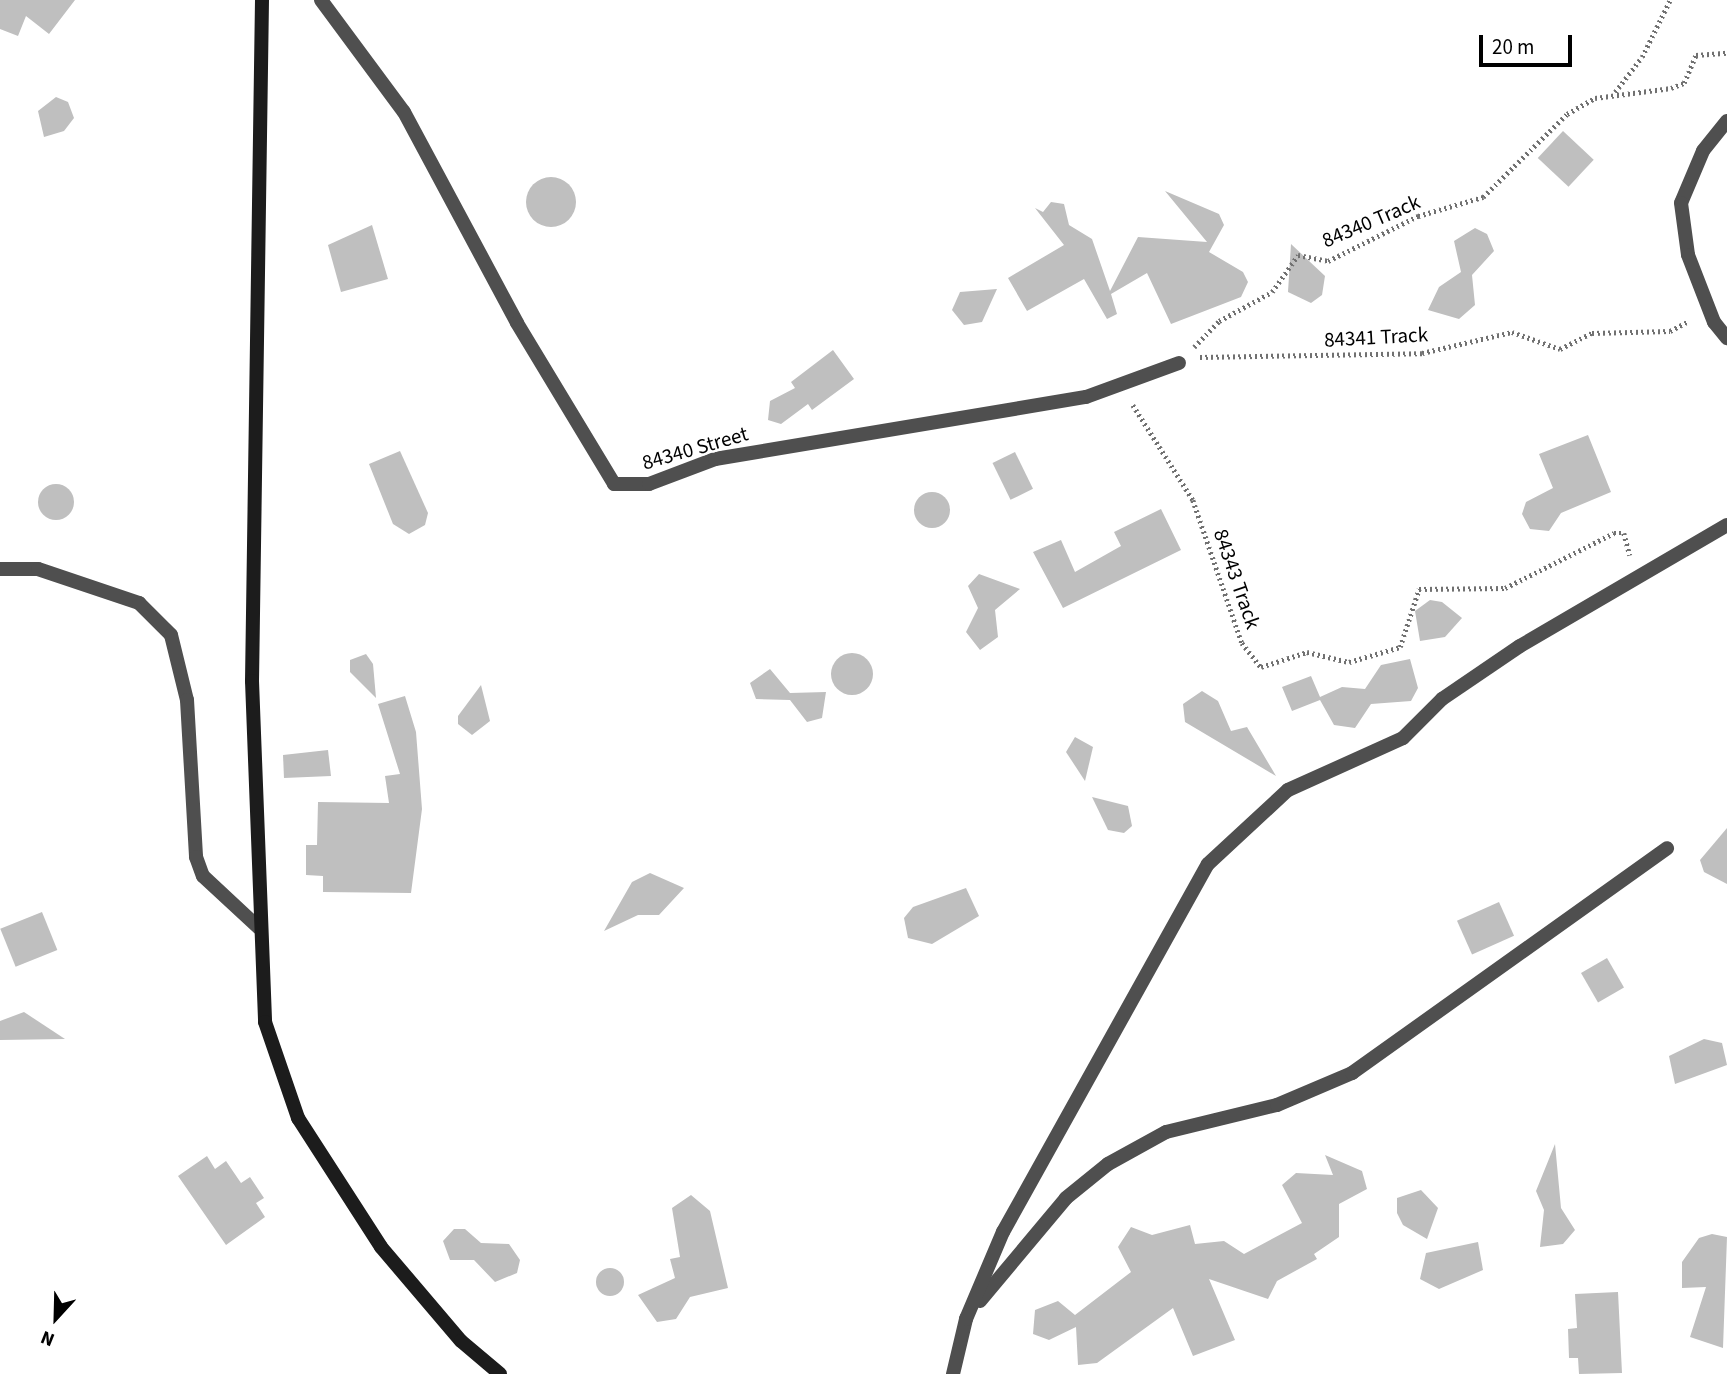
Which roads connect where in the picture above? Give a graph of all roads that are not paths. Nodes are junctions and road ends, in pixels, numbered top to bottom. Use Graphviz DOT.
graph roads {
  1 [pos="262,0"];
  2 [pos="321,0"];
  3 [pos="1727,121"];
  4 [pos="1727,338"];
  5 [pos="1179,363"];
  6 [pos="1727,525"];
  7 [pos="0,569"];
  8 [pos="1667,848"];
  9 [pos="259,928"];
  10 [pos="967,1319"];
  11 [pos="500,1374"];
  12 [pos="953,1374"];
  1 -- 9 [label="street"];
  2 -- 5 [label="street, 84340 Street"];
  3 -- 4 [label="street"];
  6 -- 10 [label="street"];
  7 -- 9 [label="street"];
  8 -- 10 [label="street"];
  9 -- 11 [label="street"];
  10 -- 12 [label="street"];
}
